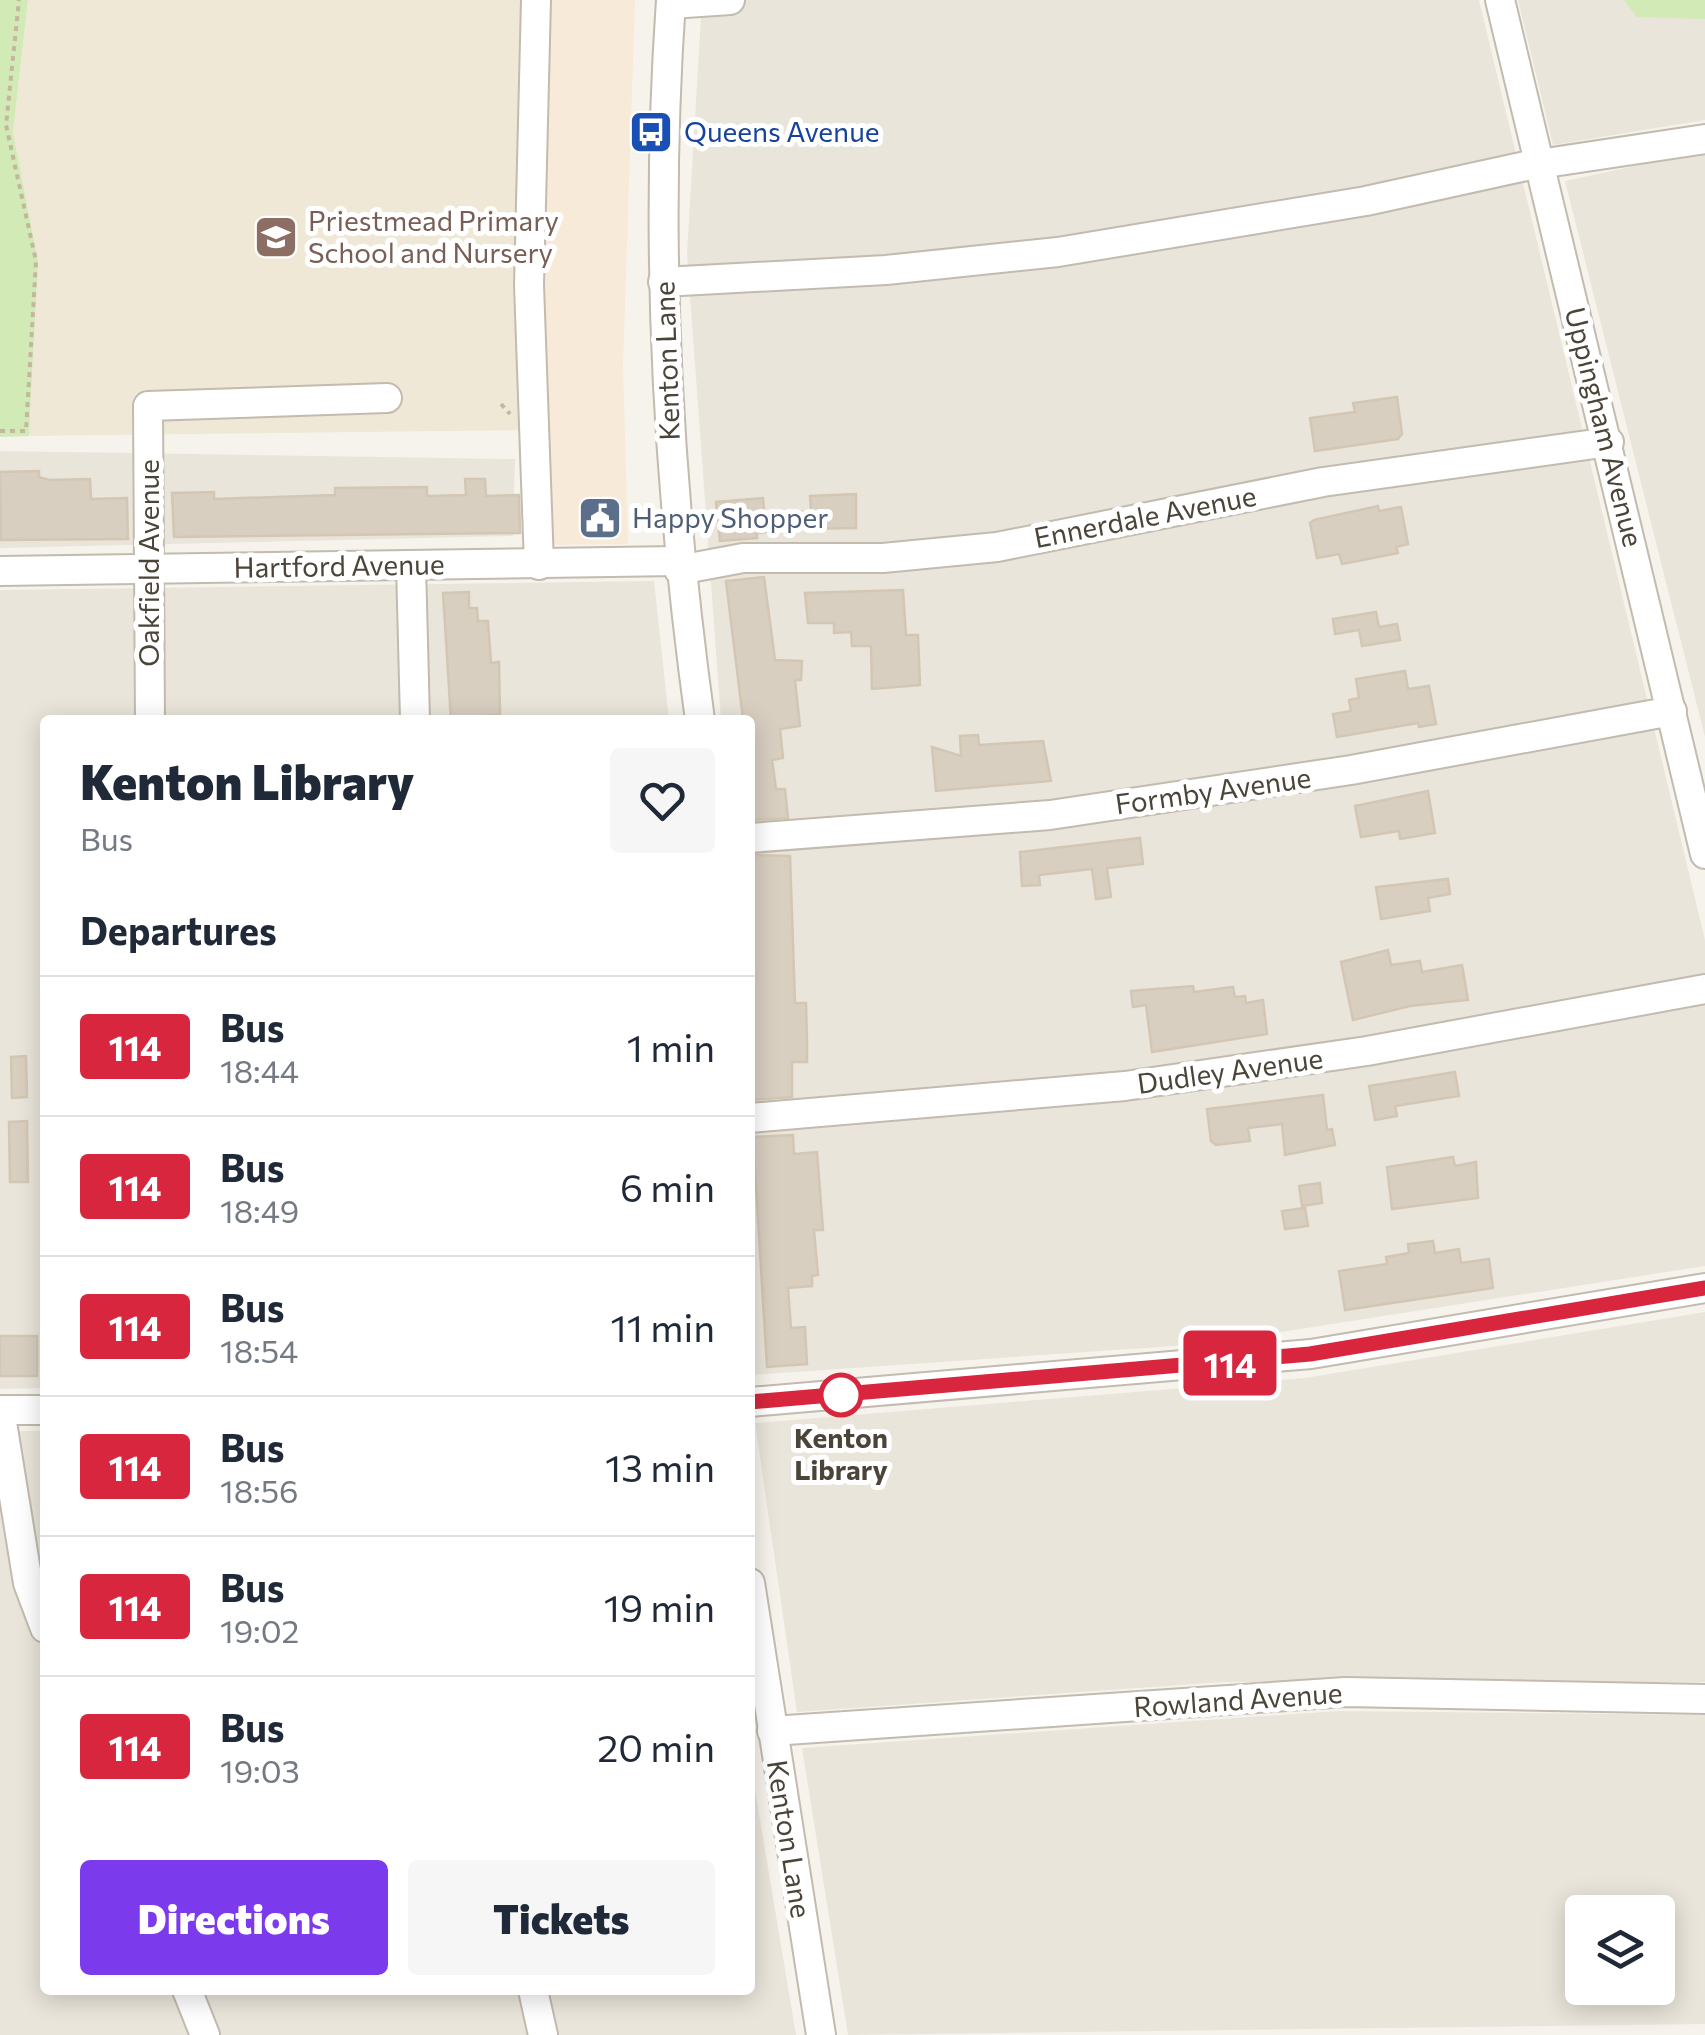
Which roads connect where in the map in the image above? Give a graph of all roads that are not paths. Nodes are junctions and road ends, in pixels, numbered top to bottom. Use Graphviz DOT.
graph roads {
  1 [pos="536,0"];
  2 [pos="730,0"];
  3 [pos="1500,0"];
  4 [pos="671,2"];
  5 [pos="1705,139"];
  6 [pos="1542,166"];
  7 [pos="663,282"];
  8 [pos="388,398"];
  9 [pos="1608,442"];
  10 [pos="411,565"];
  11 [pos="539,565"];
  12 [pos="679,565"];
  13 [pos="146,569"];
  14 [pos="0,571"];
  15 [pos="1672,711"];
  16 [pos="150,715"];
  17 [pos="415,715"];
  18 [pos="699,715"];
  19 [pos="755,838"];
  20 [pos="1705,854"];
  21 [pos="1705,989"];
  22 [pos="755,1118"];
  23 [pos="1705,1288"];
  24 [pos="755,1402"];
  25 [pos="0,1410"];
  26 [pos="40,1410"];
  27 [pos="40,1614"];
  28 [pos="755,1616"];
  29 [pos="1705,1699"];
  30 [pos="772,1730"];
  31 [pos="189,1995"];
  32 [pos="534,1995"];
  33 [pos="204,2035"];
  34 [pos="543,2035"];
  35 [pos="820,2035"];
  1 -- 11 [label="street"];
  2 -- 4 [label="street"];
  3 -- 6 [label="street, Uppingham Avenue"];
  4 -- 7 [label="street, Kenton Lane"];
  5 -- 6 [label="street"];
  6 -- 7 [label="street"];
  6 -- 9 [label="street, Uppingham Avenue"];
  7 -- 12 [label="street, Kenton Lane"];
  8 -- 13 [label="street, Oakfield Avenue"];
  9 -- 12 [label="street, Ennerdale Avenue"];
  9 -- 15 [label="street, Uppingham Avenue"];
  10 -- 11 [label="street, Hartford Avenue"];
  10 -- 13 [label="street, Hartford Avenue"];
  10 -- 17 [label="street"];
  11 -- 12 [label="street, Hartford Avenue"];
  12 -- 18 [label="street, Kenton Lane"];
  13 -- 14 [label="street, Hartford Avenue"];
  13 -- 16 [label="street, Oakfield Avenue"];
  15 -- 19 [label="street, Formby Avenue"];
  15 -- 20 [label="street, Uppingham Avenue"];
  21 -- 22 [label="street, Dudley Avenue"];
  23 -- 24 [label="street"];
  25 -- 26 [label="street"];
  25 -- 27 [label="street"];
  28 -- 30 [label="street, Kenton Lane"];
  29 -- 30 [label="street, Rowland Avenue"];
  30 -- 35 [label="street, Kenton Lane"];
  31 -- 33 [label="street"];
  32 -- 34 [label="street"];
}
